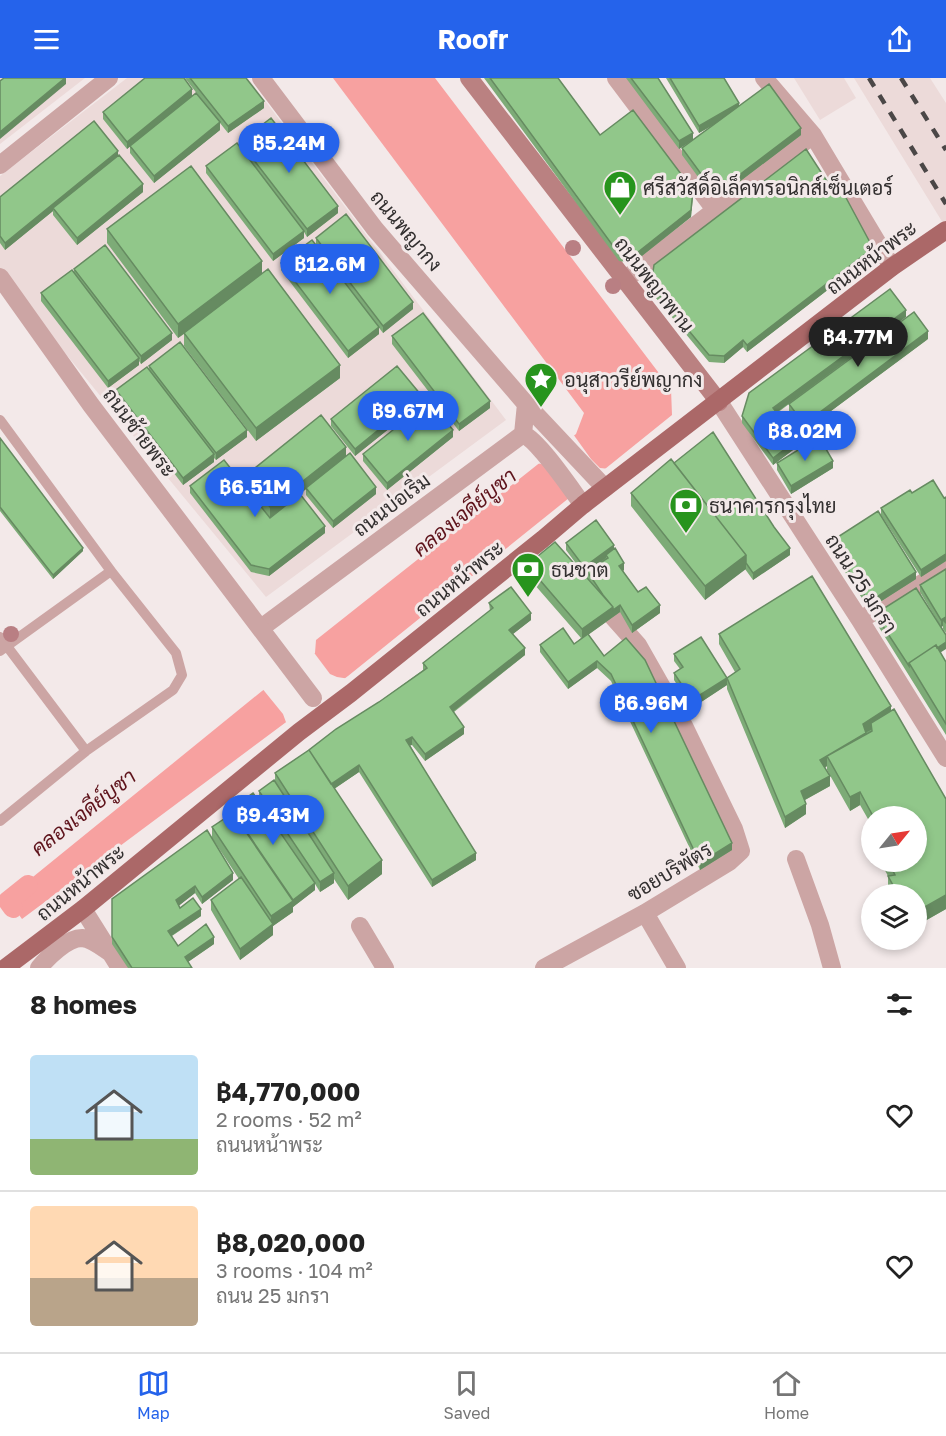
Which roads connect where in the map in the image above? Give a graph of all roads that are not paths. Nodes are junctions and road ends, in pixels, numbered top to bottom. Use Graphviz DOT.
graph roads {
  1 [pos="109,78"];
  2 [pos="261,78"];
  3 [pos="470,78"];
  4 [pos="616,78"];
  5 [pos="764,78"];
  6 [pos="813,135"];
  7 [pos="0,165"];
  8 [pos="716,211"];
  9 [pos="946,230"];
  10 [pos="892,267"];
  11 [pos="0,278"];
  12 [pos="623,281"];
  13 [pos="719,402"];
  14 [pos="526,404"];
  15 [pos="0,420"];
  16 [pos="523,434"];
  17 [pos="604,488"];
  18 [pos="579,499"];
  19 [pos="946,569"];
  20 [pos="111,571"];
  21 [pos="584,585"];
  22 [pos="860,620"];
  23 [pos="266,634"];
  24 [pos="2,645"];
  25 [pos="351,693"];
  26 [pos="312,698"];
  27 [pos="299,732"];
  28 [pos="86,751"];
  29 [pos="946,758"];
  30 [pos="0,821"];
  31 [pos="796,859"];
  32 [pos="83,909"];
  33 [pos="645,913"];
  34 [pos="360,926"];
  35 [pos="116,961"];
  36 [pos="12,963"];
  37 [pos="39,968"];
  38 [pos="385,968"];
  39 [pos="544,968"];
  40 [pos="676,968"];
  41 [pos="832,968"];
  1 -- 7 [label="street"];
  2 -- 14 [label="street, ถนนพญากง"];
  3 -- 12 [label="main road, ถนนพญาพาน"];
  4 -- 8 [label="street"];
  5 -- 6 [label="street"];
  6 -- 8 [label="street"];
  6 -- 10 [label="street"];
  8 -- 12 [label="street"];
  9 -- 10 [label="main road, ถนนหน้าพระ"];
  10 -- 13 [label="main road, ถนนหน้าพระ"];
  11 -- 23 [label="street, ถนนซ้ายพระ"];
  12 -- 13 [label="main road, ถนนพญาพาน"];
  13 -- 17 [label="main road, ถนนหน้าพระ"];
  13 -- 22 [label="street, ถนน 25 มกรา"];
  14 -- 16 [label="street"];
  14 -- 17 [label="street, ถนนพญากง"];
  15 -- 20 [label="lane"];
  16 -- 18 [label="street"];
  16 -- 23 [label="street, ถนนบ่อเริ่ม"];
  17 -- 18 [label="main road, ถนนหน้าพระ"];
  18 -- 25 [label="main road, ถนนหน้าพระ"];
  19 -- 22 [label="street"];
  20 -- 24 [label="lane"];
  20 -- 28 [label="lane"];
  21 -- 33 [label="street, ซอยบริพัตร"];
  22 -- 29 [label="street, ถนน 25 มกรา"];
  23 -- 26 [label="street, ถนนซ้ายพระ"];
  24 -- 28 [label="lane"];
  25 -- 26 [label="street"];
  25 -- 27 [label="main road, ถนนหน้าพระ"];
  26 -- 27 [label="street"];
  27 -- 32 [label="main road, ถนนหน้าพระ"];
  28 -- 30 [label="lane"];
  31 -- 41 [label="street"];
  32 -- 35 [label="street"];
  32 -- 36 [label="main road, ถนนหน้าพระ"];
  33 -- 39 [label="street, ซอยบริพัตร"];
  33 -- 40 [label="street"];
  34 -- 38 [label="street"];
  35 -- 37 [label="street"];
}
